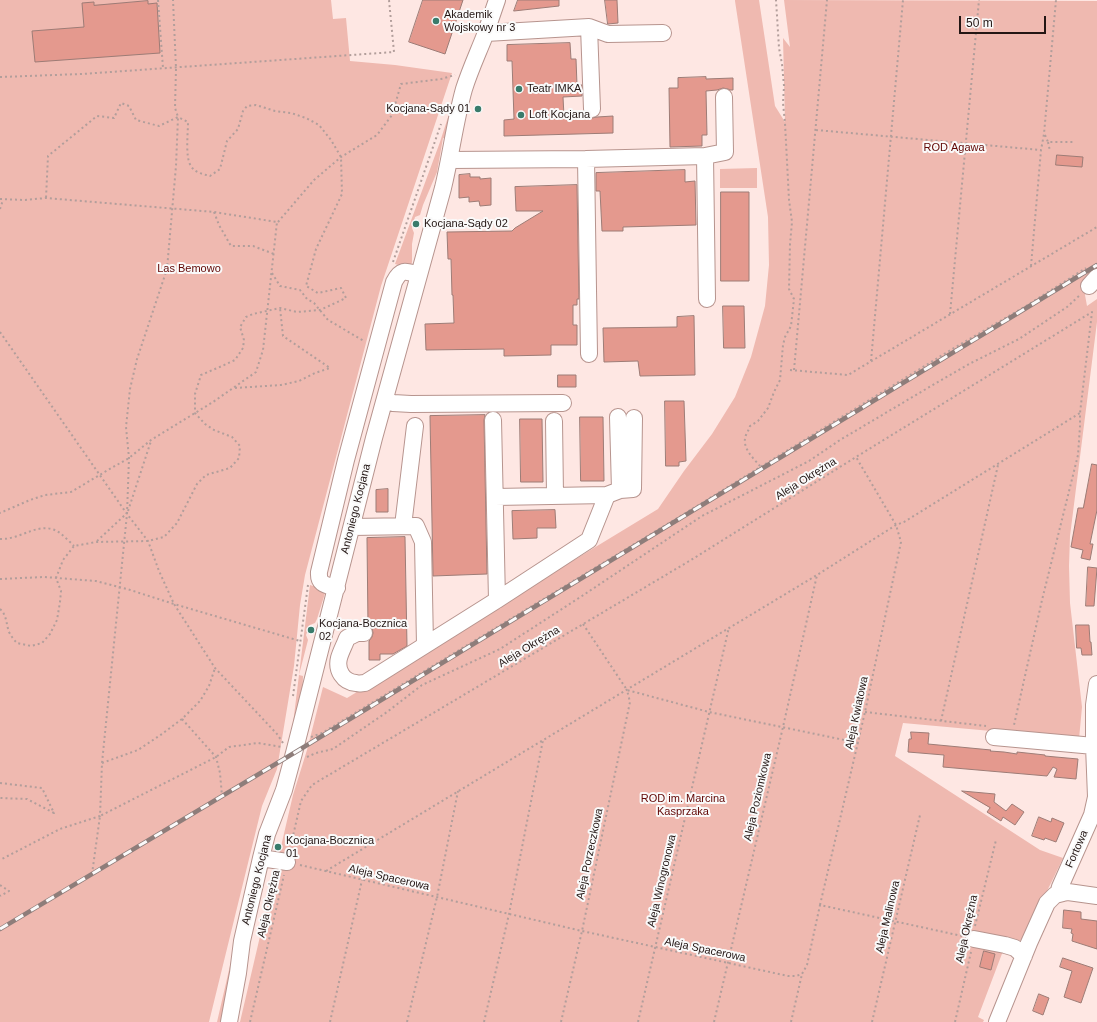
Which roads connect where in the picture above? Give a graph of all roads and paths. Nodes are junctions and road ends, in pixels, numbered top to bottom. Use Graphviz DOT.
graph roads {
  1 [pos="158,0"];
  2 [pos="173,0"];
  3 [pos="389,0"];
  4 [pos="497,0"];
  5 [pos="776,0"];
  6 [pos="827,0"];
  7 [pos="903,0"];
  8 [pos="979,0"];
  9 [pos="1056,0"];
  10 [pos="589,27"];
  11 [pos="486,33"];
  12 [pos="662,33"];
  13 [pos="163,68"];
  14 [pos="176,68"];
  15 [pos="458,74"];
  16 [pos="0,77"];
  17 [pos="724,97"];
  18 [pos="592,109"];
  19 [pos="178,117"];
  20 [pos="816,130"];
  21 [pos="1044,134"];
  22 [pos="891,137"];
  23 [pos="1048,142"];
  24 [pos="1074,142"];
  25 [pos="965,144"];
  26 [pos="1041,150"];
  27 [pos="1050,151"];
  28 [pos="705,156"];
  29 [pos="341,157"];
  30 [pos="586,159"];
  31 [pos="450,160"];
  32 [pos="46,198"];
  33 [pos="1,199"];
  34 [pos="0,209"];
  35 [pos="172,209"];
  36 [pos="214,212"];
  37 [pos="277,222"];
  38 [pos="1097,227"];
  39 [pos="274,254"];
  40 [pos="1031,266"];
  41 [pos="272,272"];
  42 [pos="419,275"];
  43 [pos="1093,276"];
  44 [pos="707,299"];
  45 [pos="280,308"];
  46 [pos="266,310"];
  47 [pos="320,310"];
  48 [pos="950,314"];
  49 [pos="0,332"];
  50 [pos="366,342"];
  51 [pos="589,354"];
  52 [pos="871,361"];
  53 [pos="790,370"];
  54 [pos="794,370"];
  55 [pos="234,388"];
  56 [pos="384,400"];
  57 [pos="563,403"];
  58 [pos="196,412"];
  59 [pos="1080,413"];
  60 [pos="626,418"];
  61 [pos="493,420"];
  62 [pos="554,422"];
  63 [pos="415,426"];
  64 [pos="151,440"];
  65 [pos="856,457"];
  66 [pos="129,458"];
  67 [pos="998,464"];
  68 [pos="760,467"];
  69 [pos="100,475"];
  70 [pos="614,492"];
  71 [pos="555,495"];
  72 [pos="495,497"];
  73 [pos="0,513"];
  74 [pos="126,514"];
  75 [pos="896,525"];
  76 [pos="403,526"];
  77 [pos="352,527"];
  78 [pos="0,539"];
  79 [pos="96,542"];
  80 [pos="124,542"];
  81 [pos="148,542"];
  82 [pos="74,546"];
  83 [pos="817,575"];
  84 [pos="56,578"];
  85 [pos="0,580"];
  86 [pos="119,587"];
  87 [pos="337,588"];
  88 [pos="497,600"];
  89 [pos="174,604"];
  90 [pos="0,609"];
  91 [pos="583,624"];
  92 [pos="729,627"];
  93 [pos="364,633"];
  94 [pos="300,641"];
  95 [pos="425,646"];
  96 [pos="215,668"];
  97 [pos="1097,684"];
  98 [pos="627,690"];
  99 [pos="1096,705"];
  100 [pos="709,712"];
  101 [pos="865,712"];
  102 [pos="182,719"];
  103 [pos="941,721"];
  104 [pos="783,727"];
  105 [pos="1012,728"];
  106 [pos="990,732"];
  107 [pos="307,739"];
  108 [pos="543,740"];
  109 [pos="859,743"];
  110 [pos="1094,746"];
  111 [pos="216,757"];
  112 [pos="302,759"];
  113 [pos="102,763"];
  114 [pos="0,784"];
  115 [pos="458,791"];
  116 [pos="222,796"];
  117 [pos="0,798"];
  118 [pos="920,815"];
  119 [pos="100,816"];
  120 [pos="1094,817"];
  121 [pos="996,840"];
  122 [pos="261,858"];
  123 [pos="0,860"];
  124 [pos="287,862"];
  125 [pos="326,871"];
  126 [pos="92,874"];
  127 [pos="362,880"];
  128 [pos="0,885"];
  129 [pos="1058,894"];
  130 [pos="0,896"];
  131 [pos="1097,896"];
  132 [pos="437,897"];
  133 [pos="820,905"];
  134 [pos="509,914"];
  135 [pos="895,922"];
  136 [pos="582,931"];
  137 [pos="974,939"];
  138 [pos="656,947"];
  139 [pos="1024,956"];
  140 [pos="727,963"];
  141 [pos="802,974"];
  142 [pos="229,1022"];
  143 [pos="250,1022"];
  144 [pos="330,1022"];
  145 [pos="407,1022"];
  146 [pos="484,1022"];
  147 [pos="561,1022"];
  148 [pos="638,1022"];
  149 [pos="714,1022"];
  150 [pos="791,1022"];
  151 [pos="872,1022"];
  152 [pos="955,1022"];
  153 [pos="997,1022"];
  1 -- 13 [label="path"];
  2 -- 14 [label="path"];
  3 -- 14 [label="path"];
  4 -- 11 [label="street, Antoniego Kocjana"];
  5 -- 68 [label="path"];
  6 -- 20 [label="path"];
  7 -- 22 [label="path"];
  8 -- 25 [label="path"];
  9 -- 21 [label="path"];
  10 -- 11 [label="street"];
  10 -- 12 [label="street"];
  10 -- 18 [label="street"];
  11 -- 31 [label="street, Antoniego Kocjana"];
  13 -- 14 [label="path"];
  13 -- 16 [label="path"];
  14 -- 19 [label="path"];
  15 -- 29 [label="path"];
  17 -- 28 [label="street"];
  19 -- 29 [label="path"];
  19 -- 32 [label="path"];
  19 -- 35 [label="path"];
  20 -- 22 [label="path"];
  20 -- 54 [label="path"];
  21 -- 23 [label="path"];
  21 -- 26 [label="path"];
  22 -- 25 [label="path"];
  22 -- 52 [label="path"];
  23 -- 24 [label="path"];
  23 -- 27 [label="path"];
  25 -- 26 [label="path"];
  25 -- 48 [label="path"];
  26 -- 40 [label="path"];
  28 -- 30 [label="street"];
  28 -- 44 [label="street"];
  29 -- 37 [label="path"];
  29 -- 47 [label="path"];
  30 -- 31 [label="street"];
  30 -- 51 [label="street"];
  31 -- 42 [label="street, Antoniego Kocjana"];
  32 -- 33 [label="path"];
  32 -- 35 [label="path"];
  33 -- 34 [label="path"];
  35 -- 36 [label="path"];
  35 -- 66 [label="path"];
  36 -- 37 [label="path"];
  36 -- 39 [label="path"];
  37 -- 39 [label="path"];
  38 -- 40 [label="path"];
  39 -- 41 [label="path"];
  40 -- 48 [label="path"];
  41 -- 46 [label="path"];
  41 -- 47 [label="path"];
  42 -- 56 [label="street, Antoniego Kocjana"];
  42 -- 87 [label="street"];
  43 -- 68 [label="path"];
  43 -- 112 [label="path"];
  45 -- 46 [label="path"];
  45 -- 47 [label="path"];
  45 -- 55 [label="path"];
  46 -- 55 [label="path"];
  46 -- 58 [label="path"];
  47 -- 50 [label="path"];
  48 -- 52 [label="path"];
  49 -- 69 [label="path"];
  52 -- 54 [label="path"];
  53 -- 54 [label="path"];
  55 -- 58 [label="path"];
  56 -- 57 [label="street"];
  56 -- 77 [label="street, Antoniego Kocjana"];
  58 -- 64 [label="path"];
  58 -- 81 [label="path"];
  59 -- 65 [label="path, Aleja Okrężna"];
  59 -- 67 [label="path"];
  59 -- 105 [label="path, Aleja Okrężna"];
  60 -- 70 [label="street"];
  61 -- 72 [label="street"];
  62 -- 71 [label="street"];
  63 -- 76 [label="street"];
  64 -- 66 [label="path"];
  64 -- 74 [label="path"];
  65 -- 75 [label="path, Aleja Kwiatowa"];
  65 -- 91 [label="path, Aleja Okrężna"];
  66 -- 69 [label="path"];
  66 -- 74 [label="path"];
  67 -- 75 [label="path"];
  67 -- 103 [label="path"];
  68 -- 107 [label="path"];
  69 -- 73 [label="path"];
  69 -- 74 [label="path"];
  70 -- 71 [label="street"];
  70 -- 88 [label="street"];
  71 -- 72 [label="street"];
  72 -- 88 [label="street"];
  74 -- 79 [label="path"];
  74 -- 80 [label="path"];
  74 -- 81 [label="path"];
  75 -- 83 [label="path"];
  75 -- 101 [label="path, Aleja Kwiatowa"];
  76 -- 77 [label="street"];
  76 -- 95 [label="street"];
  77 -- 87 [label="street, Antoniego Kocjana"];
  78 -- 82 [label="path"];
  79 -- 80 [label="path"];
  79 -- 82 [label="path"];
  80 -- 81 [label="path"];
  80 -- 86 [label="path"];
  81 -- 89 [label="path"];
  82 -- 84 [label="path"];
  83 -- 92 [label="path"];
  83 -- 104 [label="path, Aleja Poziomkowa"];
  84 -- 85 [label="path"];
  84 -- 86 [label="path"];
  84 -- 90 [label="path"];
  86 -- 89 [label="path"];
  86 -- 113 [label="path"];
  87 -- 122 [label="street, Antoniego Kocjana"];
  88 -- 95 [label="street"];
  89 -- 94 [label="path"];
  89 -- 96 [label="path"];
  91 -- 98 [label="path"];
  91 -- 124 [label="path, Aleja Okrężna"];
  92 -- 98 [label="path"];
  92 -- 100 [label="path, Aleja Winogronowa"];
  93 -- 95 [label="street"];
  96 -- 102 [label="path"];
  96 -- 111 [label="path"];
  97 -- 99 [label="street, Fortowa"];
  98 -- 100 [label="path"];
  98 -- 108 [label="path"];
  98 -- 136 [label="path, Aleja Porzeczkowa"];
  99 -- 110 [label="street, Fortowa"];
  100 -- 104 [label="path"];
  100 -- 138 [label="path, Aleja Winogronowa"];
  101 -- 103 [label="path"];
  101 -- 109 [label="path, Aleja Kwiatowa"];
  102 -- 111 [label="path"];
  102 -- 113 [label="path"];
  103 -- 106 [label="path"];
  104 -- 109 [label="path"];
  104 -- 140 [label="path, Aleja Poziomkowa"];
  106 -- 110 [label="street"];
  108 -- 115 [label="path"];
  108 -- 134 [label="path"];
  109 -- 133 [label="path, Aleja Kwiatowa"];
  110 -- 120 [label="street, Fortowa"];
  111 -- 116 [label="path"];
  111 -- 119 [label="path"];
  113 -- 119 [label="path"];
  114 -- 117 [label="path"];
  115 -- 125 [label="path"];
  115 -- 132 [label="path"];
  118 -- 135 [label="path, Aleja Malinowa"];
  119 -- 123 [label="path"];
  119 -- 126 [label="path"];
  120 -- 129 [label="street, Fortowa"];
  121 -- 137 [label="path, Aleja Okrężna"];
  122 -- 124 [label="street"];
  122 -- 142 [label="street, Antoniego Kocjana"];
  124 -- 125 [label="path, Aleja Spacerowa"];
  124 -- 143 [label="path, Aleja Okrężna"];
  125 -- 127 [label="path, Aleja Spacerowa"];
  127 -- 132 [label="path, Aleja Spacerowa"];
  127 -- 144 [label="path"];
  128 -- 130 [label="path"];
  129 -- 131 [label="street"];
  129 -- 139 [label="street"];
  132 -- 134 [label="path, Aleja Spacerowa"];
  132 -- 145 [label="path"];
  133 -- 135 [label="path"];
  133 -- 141 [label="path"];
  134 -- 136 [label="path, Aleja Spacerowa"];
  134 -- 146 [label="path"];
  135 -- 137 [label="path"];
  135 -- 151 [label="path, Aleja Malinowa"];
  136 -- 138 [label="path, Aleja Spacerowa"];
  136 -- 147 [label="path, Aleja Porzeczkowa"];
  137 -- 139 [label="street"];
  137 -- 152 [label="path, Aleja Okrężna"];
  138 -- 140 [label="path, Aleja Spacerowa"];
  138 -- 148 [label="path, Aleja Winogronowa"];
  139 -- 153 [label="street"];
  140 -- 141 [label="path, Aleja Spacerowa"];
  140 -- 149 [label="path, Aleja Poziomkowa"];
  141 -- 150 [label="path"];
}
